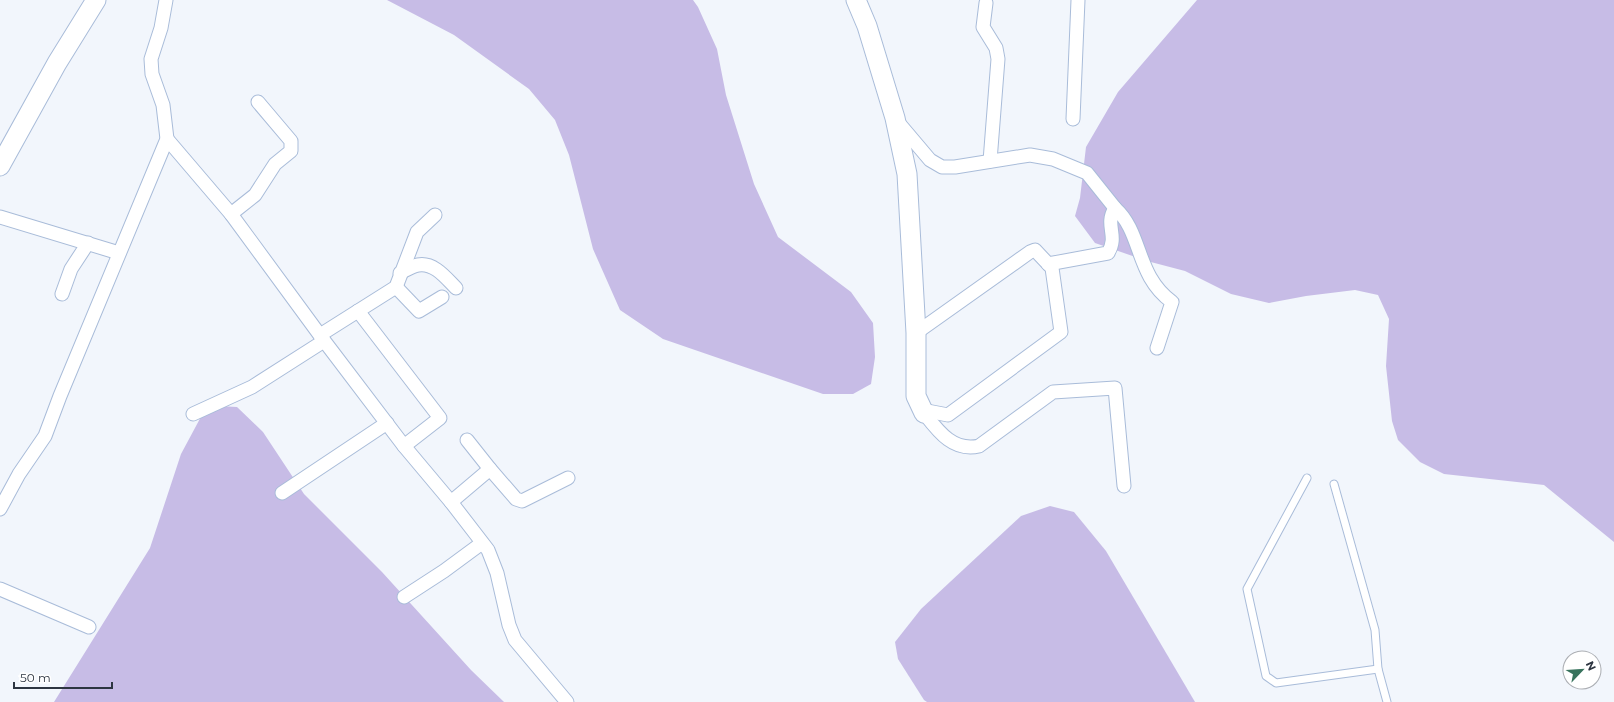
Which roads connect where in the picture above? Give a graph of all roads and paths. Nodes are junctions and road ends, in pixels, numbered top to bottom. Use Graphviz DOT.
graph roads {
  1 [pos="96,0"];
  2 [pos="166,0"];
  3 [pos="856,0"];
  4 [pos="1078,0"];
  5 [pos="986,3"];
  6 [pos="258,102"];
  7 [pos="895,118"];
  8 [pos="1073,119"];
  9 [pos="167,139"];
  10 [pos="990,161"];
  11 [pos="0,166"];
  12 [pos="1115,208"];
  13 [pos="231,214"];
  14 [pos="435,215"];
  15 [pos="0,217"];
  16 [pos="88,243"];
  17 [pos="120,253"];
  18 [pos="1048,264"];
  19 [pos="400,273"];
  20 [pos="396,287"];
  21 [pos="456,288"];
  22 [pos="62,294"];
  23 [pos="442,297"];
  24 [pos="358,311"];
  25 [pos="916,333"];
  26 [pos="322,338"];
  27 [pos="1157,348"];
  28 [pos="923,412"];
  29 [pos="193,414"];
  30 [pos="387,423"];
  31 [pos="467,440"];
  32 [pos="404,446"];
  33 [pos="490,469"];
  34 [pos="568,478"];
  35 [pos="1307,478"];
  36 [pos="1334,484"];
  37 [pos="1124,486"];
  38 [pos="282,493"];
  39 [pos="451,502"];
  40 [pos="0,509"];
  41 [pos="482,543"];
  42 [pos="0,589"];
  43 [pos="404,597"];
  44 [pos="89,627"];
  45 [pos="1378,669"];
  46 [pos="568,702"];
  47 [pos="1386,702"];
  1 -- 11 [label="street"];
  2 -- 9 [label="street"];
  3 -- 7 [label="street"];
  4 -- 8 [label="street"];
  5 -- 10 [label="street"];
  6 -- 13 [label="street"];
  7 -- 10 [label="street"];
  7 -- 25 [label="street"];
  9 -- 13 [label="street"];
  9 -- 17 [label="street"];
  10 -- 12 [label="street"];
  12 -- 18 [label="street"];
  12 -- 27 [label="street"];
  13 -- 26 [label="street"];
  14 -- 19 [label="street"];
  15 -- 16 [label="street"];
  16 -- 17 [label="street"];
  16 -- 22 [label="street"];
  17 -- 40 [label="street"];
  18 -- 25 [label="street"];
  18 -- 28 [label="street"];
  19 -- 20 [label="street"];
  19 -- 21 [label="street"];
  20 -- 23 [label="street"];
  20 -- 24 [label="street"];
  24 -- 26 [label="street"];
  24 -- 32 [label="street"];
  25 -- 28 [label="street"];
  26 -- 29 [label="street"];
  26 -- 30 [label="street"];
  28 -- 37 [label="street"];
  30 -- 32 [label="street"];
  30 -- 38 [label="street"];
  31 -- 33 [label="street"];
  32 -- 39 [label="street"];
  33 -- 34 [label="street"];
  33 -- 39 [label="street"];
  35 -- 45 [label="lane"];
  36 -- 45 [label="lane"];
  39 -- 41 [label="street"];
  41 -- 43 [label="street"];
  41 -- 46 [label="street"];
  42 -- 44 [label="street"];
  45 -- 47 [label="lane"];
}
